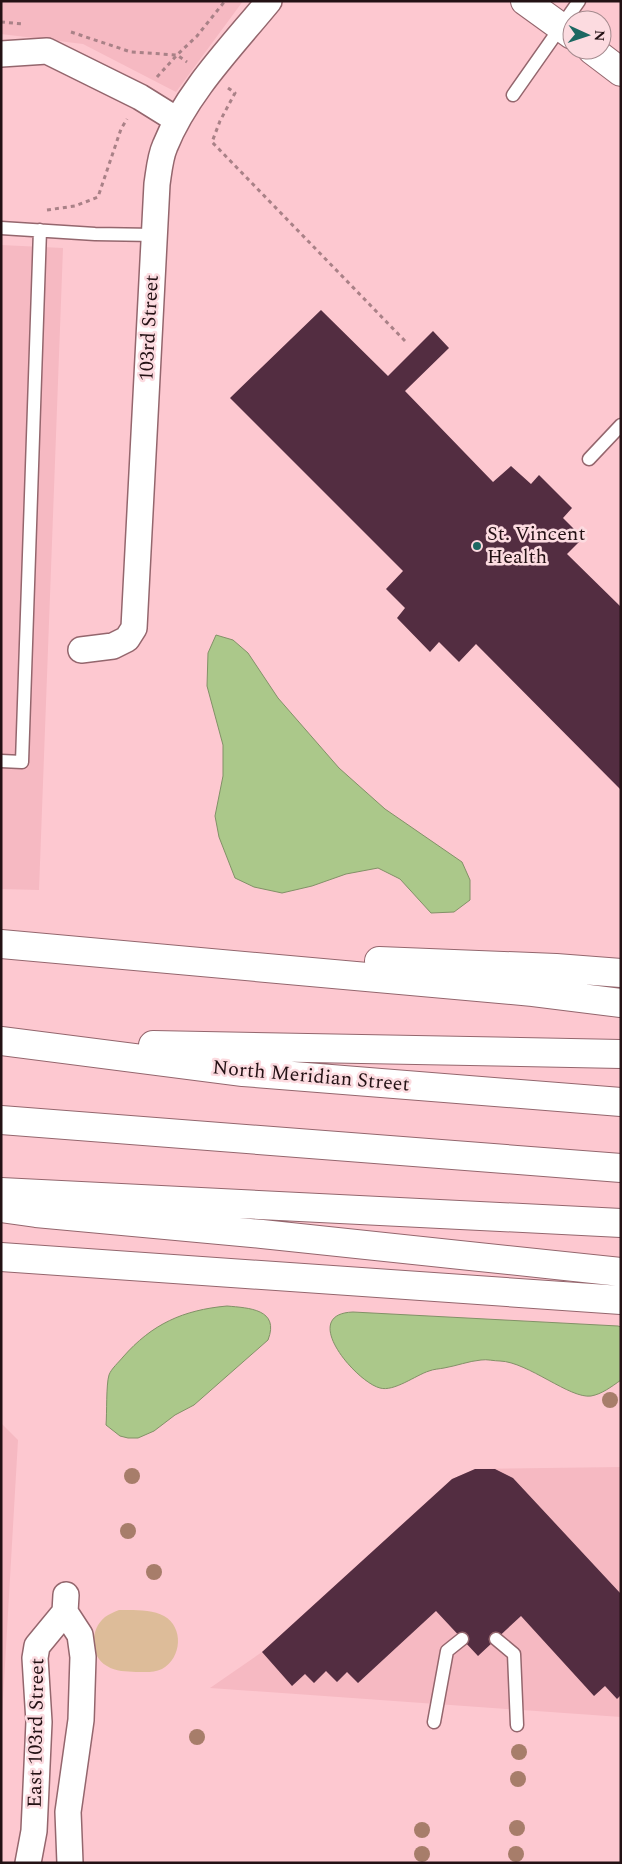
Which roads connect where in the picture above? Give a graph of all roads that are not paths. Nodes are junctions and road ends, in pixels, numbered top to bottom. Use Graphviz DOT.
graph roads {
  1 [pos="269,1"];
  2 [pos="525,1"];
  3 [pos="562,28"];
  4 [pos="562,36"];
  5 [pos="1,54"];
  6 [pos="605,60"];
  7 [pos="621,72"];
  8 [pos="513,95"];
  9 [pos="177,120"];
  10 [pos="1,228"];
  11 [pos="40,230"];
  12 [pos="155,235"];
  13 [pos="621,425"];
  14 [pos="589,459"];
  15 [pos="81,650"];
  16 [pos="1,762"];
  17 [pos="13,946"];
  18 [pos="621,973"];
  19 [pos="621,1003"];
  20 [pos="4,1042"];
  21 [pos="621,1054"];
  22 [pos="621,1102"];
  23 [pos="1,1120"];
  24 [pos="621,1168"];
  25 [pos="1,1192"];
  26 [pos="1,1208"];
  27 [pos="621,1223"];
  28 [pos="1,1257"];
  29 [pos="621,1272"];
  30 [pos="621,1300"];
  31 [pos="462,1639"];
  32 [pos="496,1639"];
  33 [pos="434,1722"];
  34 [pos="517,1725"];
  35 [pos="28,1863"];
  36 [pos="70,1863"];
  1 -- 9 [label="street, 103rd Street"];
  2 -- 3 [label="main road"];
  4 -- 8 [label="lane"];
  5 -- 9 [label="street"];
  6 -- 7 [label="main road"];
  9 -- 12 [label="street, 103rd Street"];
  10 -- 11 [label="lane"];
  11 -- 12 [label="lane"];
  11 -- 16 [label="lane"];
  12 -- 15 [label="street, 103rd Street"];
  13 -- 14 [label="lane"];
  17 -- 18 [label="main road"];
  17 -- 19 [label="main road"];
  20 -- 21 [label="main road"];
  20 -- 22 [label="main road, North Meridian Street"];
  23 -- 24 [label="main road"];
  25 -- 27 [label="main road"];
  26 -- 29 [label="main road"];
  28 -- 30 [label="main road"];
  31 -- 33 [label="lane"];
  32 -- 34 [label="lane"];
  35 -- 36 [label="street, East 103rd Street"];
}
